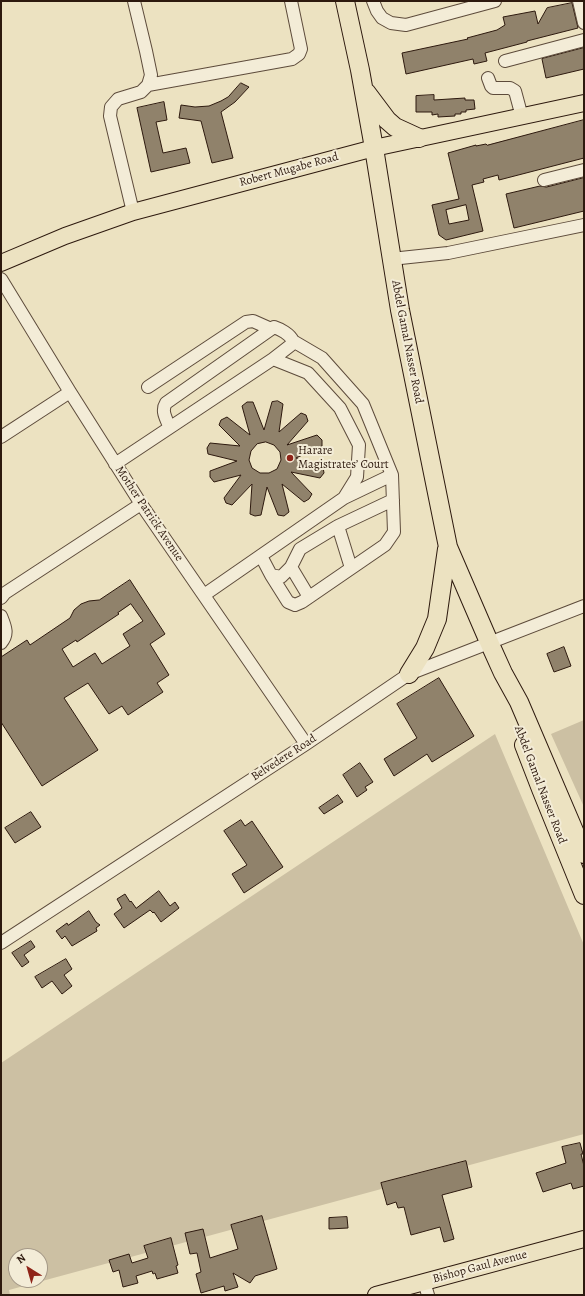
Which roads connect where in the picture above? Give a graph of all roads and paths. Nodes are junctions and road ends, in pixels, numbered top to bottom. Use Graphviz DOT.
graph roads {
  1 [pos="134,1"];
  2 [pos="290,1"];
  3 [pos="345,1"];
  4 [pos="373,1"];
  5 [pos="495,1"];
  6 [pos="579,1"];
  7 [pos="584,23"];
  8 [pos="584,40"];
  9 [pos="505,61"];
  10 [pos="488,78"];
  11 [pos="148,86"];
  12 [pos="363,88"];
  13 [pos="584,103"];
  14 [pos="522,117"];
  15 [pos="419,138"];
  16 [pos="374,148"];
  17 [pos="584,170"];
  18 [pos="544,180"];
  19 [pos="134,212"];
  20 [pos="584,225"];
  21 [pos="391,259"];
  22 [pos="1,263"];
  23 [pos="1,279"];
  24 [pos="271,329"];
  25 [pos="293,341"];
  26 [pos="273,358"];
  27 [pos="148,387"];
  28 [pos="70,392"];
  29 [pos="169,426"];
  30 [pos="1,437"];
  31 [pos="115,464"];
  32 [pos="392,475"];
  33 [pos="344,498"];
  34 [pos="393,500"];
  35 [pos="141,504"];
  36 [pos="338,526"];
  37 [pos="448,547"];
  38 [pos="261,556"];
  39 [pos="291,567"];
  40 [pos="351,568"];
  41 [pos="271,575"];
  42 [pos="204,595"];
  43 [pos="309,597"];
  44 [pos="1,598"];
  45 [pos="584,606"];
  46 [pos="1,616"];
  47 [pos="489,642"];
  48 [pos="1,643"];
  49 [pos="503,673"];
  50 [pos="409,674"];
  51 [pos="306,744"];
  52 [pos="584,854"];
  53 [pos="584,895"];
  54 [pos="1,943"];
  55 [pos="584,1239"];
  56 [pos="426,1288"];
  57 [pos="376,1295"];
  1 -- 11 [label="street"];
  2 -- 11 [label="street"];
  3 -- 12 [label="highway, Abdel Gamal Nasser Road"];
  4 -- 5 [label="street"];
  6 -- 7 [label="street"];
  8 -- 9 [label="street"];
  10 -- 14 [label="street"];
  11 -- 19 [label="street"];
  12 -- 15 [label="highway"];
  12 -- 16 [label="highway, Abdel Gamal Nasser Road"];
  13 -- 14 [label="main road, Robert Mugabe Road"];
  14 -- 15 [label="main road, Robert Mugabe Road"];
  15 -- 16 [label="main road, Robert Mugabe Road"];
  16 -- 19 [label="main road, Robert Mugabe Road"];
  16 -- 21 [label="highway, Abdel Gamal Nasser Road"];
  17 -- 18 [label="street"];
  19 -- 22 [label="main road, Robert Mugabe Road"];
  20 -- 21 [label="street"];
  21 -- 37 [label="highway, Abdel Gamal Nasser Road"];
  23 -- 28 [label="street, Mother Patrick Avenue"];
  24 -- 25 [label="street"];
  24 -- 27 [label="street"];
  24 -- 29 [label="street"];
  25 -- 26 [label="street"];
  25 -- 32 [label="street"];
  26 -- 29 [label="street"];
  26 -- 33 [label="street"];
  28 -- 30 [label="street"];
  28 -- 31 [label="street, Mother Patrick Avenue"];
  29 -- 31 [label="street"];
  31 -- 35 [label="street, Mother Patrick Avenue"];
  32 -- 33 [label="street"];
  32 -- 34 [label="street"];
  33 -- 38 [label="street"];
  34 -- 36 [label="street"];
  34 -- 40 [label="street"];
  35 -- 42 [label="street, Mother Patrick Avenue"];
  35 -- 44 [label="street"];
  36 -- 39 [label="street"];
  36 -- 40 [label="street"];
  37 -- 47 [label="highway, Abdel Gamal Nasser Road"];
  37 -- 50 [label="highway"];
  38 -- 41 [label="street"];
  38 -- 42 [label="street"];
  39 -- 41 [label="street"];
  39 -- 43 [label="street"];
  40 -- 43 [label="street"];
  41 -- 43 [label="street"];
  42 -- 51 [label="street, Mother Patrick Avenue"];
  45 -- 47 [label="street, Belvedere Road"];
  46 -- 48 [label="street"];
  47 -- 49 [label="highway, Abdel Gamal Nasser Road"];
  47 -- 50 [label="street, Belvedere Road"];
  49 -- 52 [label="highway, Abdel Gamal Nasser Road"];
  49 -- 53 [label="highway, Abdel Gamal Nasser Road"];
  50 -- 51 [label="street, Belvedere Road"];
  51 -- 54 [label="street, Belvedere Road"];
  55 -- 56 [label="main road, Bishop Gaul Avenue"];
  56 -- 57 [label="main road, Bishop Gaul Avenue"];
}
